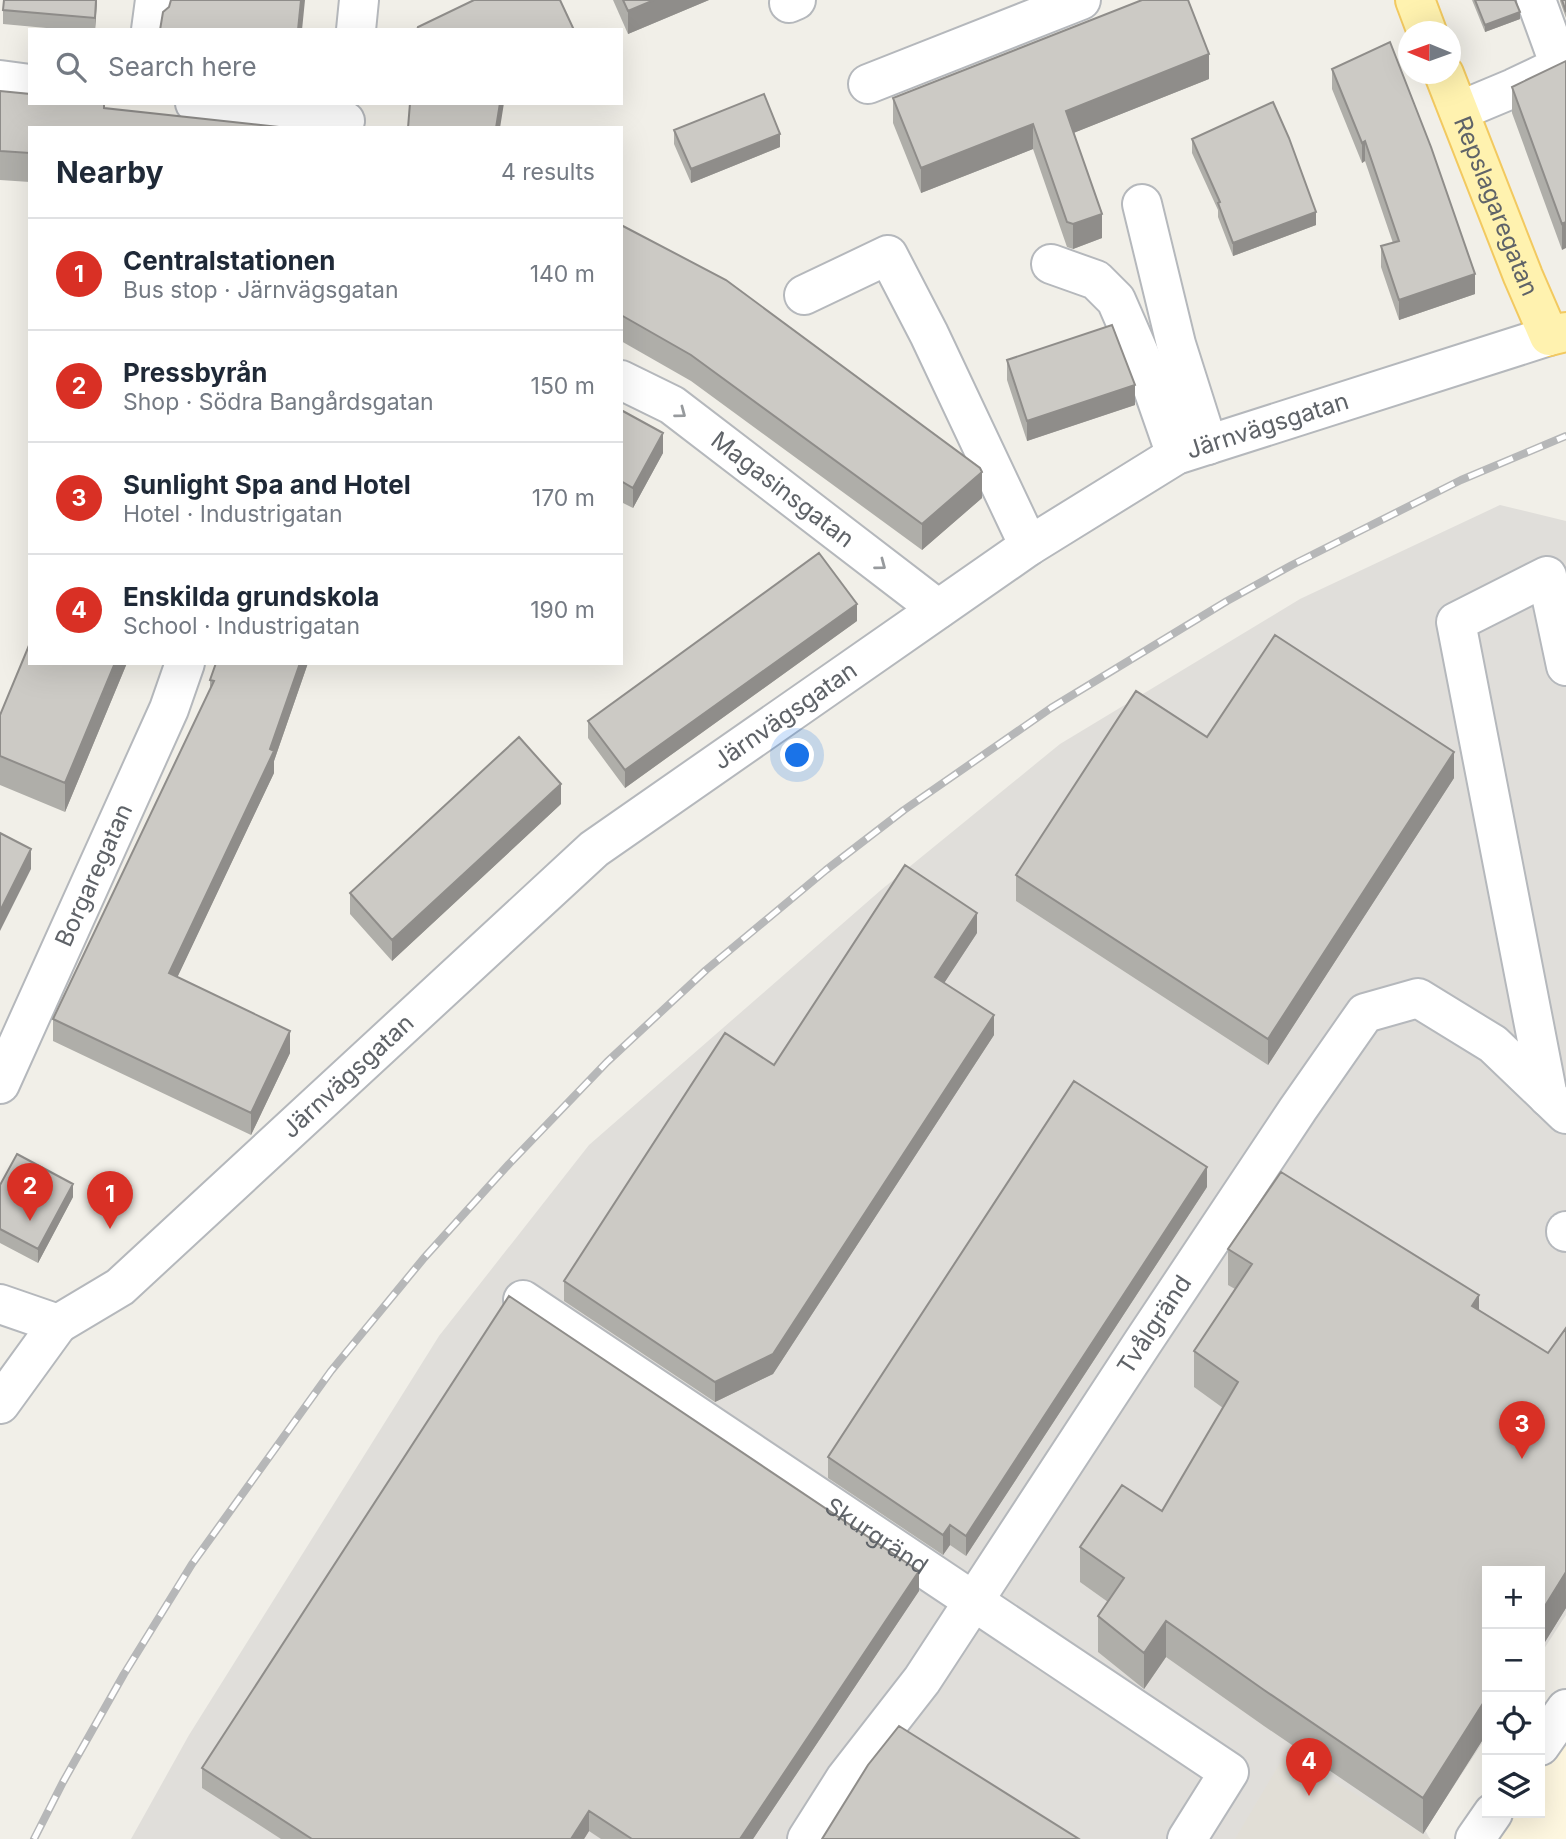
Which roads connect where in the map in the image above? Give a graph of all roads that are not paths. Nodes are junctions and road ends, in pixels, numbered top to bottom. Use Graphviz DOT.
graph roads {
  1 [pos="155,0"];
  2 [pos="1081,0"];
  3 [pos="1415,0"];
  4 [pos="1536,0"];
  5 [pos="1423,21"];
  6 [pos="151,28"];
  7 [pos="1563,66"];
  8 [pos="0,80"];
  9 [pos="28,84"];
  10 [pos="867,84"];
  11 [pos="1448,84"];
  12 [pos="216,105"];
  13 [pos="1459,111"];
  14 [pos="345,117"];
  15 [pos="1142,204"];
  16 [pos="1051,264"];
  17 [pos="804,295"];
  18 [pos="1557,334"];
  19 [pos="623,381"];
  20 [pos="1192,450"];
  21 [pos="1029,547"];
  22 [pos="938,608"];
  23 [pos="184,665"];
  24 [pos="1566,666"];
  25 [pos="0,1084"];
  26 [pos="1557,1105"];
  27 [pos="523,1300"];
  28 [pos="0,1304"];
  29 [pos="58,1324"];
  30 [pos="0,1404"];
  31 [pos="974,1601"];
  32 [pos="1566,1709"];
  33 [pos="1545,1739"];
  34 [pos="1490,1818"];
  35 [pos="807,1839"];
  36 [pos="1187,1839"];
  37 [pos="1475,1839"];
  1 -- 6 [label="street"];
  2 -- 10 [label="street"];
  3 -- 5 [label="main road"];
  4 -- 7 [label="street"];
  7 -- 13 [label="street"];
  8 -- 9 [label="street"];
  11 -- 13 [label="main road, Repslagaregatan"];
  12 -- 14 [label="street"];
  13 -- 18 [label="main road, Repslagaregatan"];
  15 -- 20 [label="street"];
  16 -- 20 [label="street"];
  17 -- 21 [label="street"];
  18 -- 20 [label="street, Järnvägsgatan"];
  19 -- 22 [label="street, Magasinsgatan, one-way"];
  20 -- 21 [label="street, Järnvägsgatan"];
  21 -- 22 [label="street, Järnvägsgatan"];
  22 -- 29 [label="street, Järnvägsgatan"];
  23 -- 25 [label="street, Borgaregatan"];
  24 -- 26 [label="street"];
  26 -- 31 [label="street, Tvålgränd"];
  27 -- 31 [label="street, Skurgränd"];
  28 -- 29 [label="street"];
  29 -- 30 [label="street"];
  31 -- 35 [label="street, Tvålgränd"];
  31 -- 36 [label="street, Skurgränd"];
  32 -- 33 [label="street"];
  34 -- 37 [label="street"];
}
